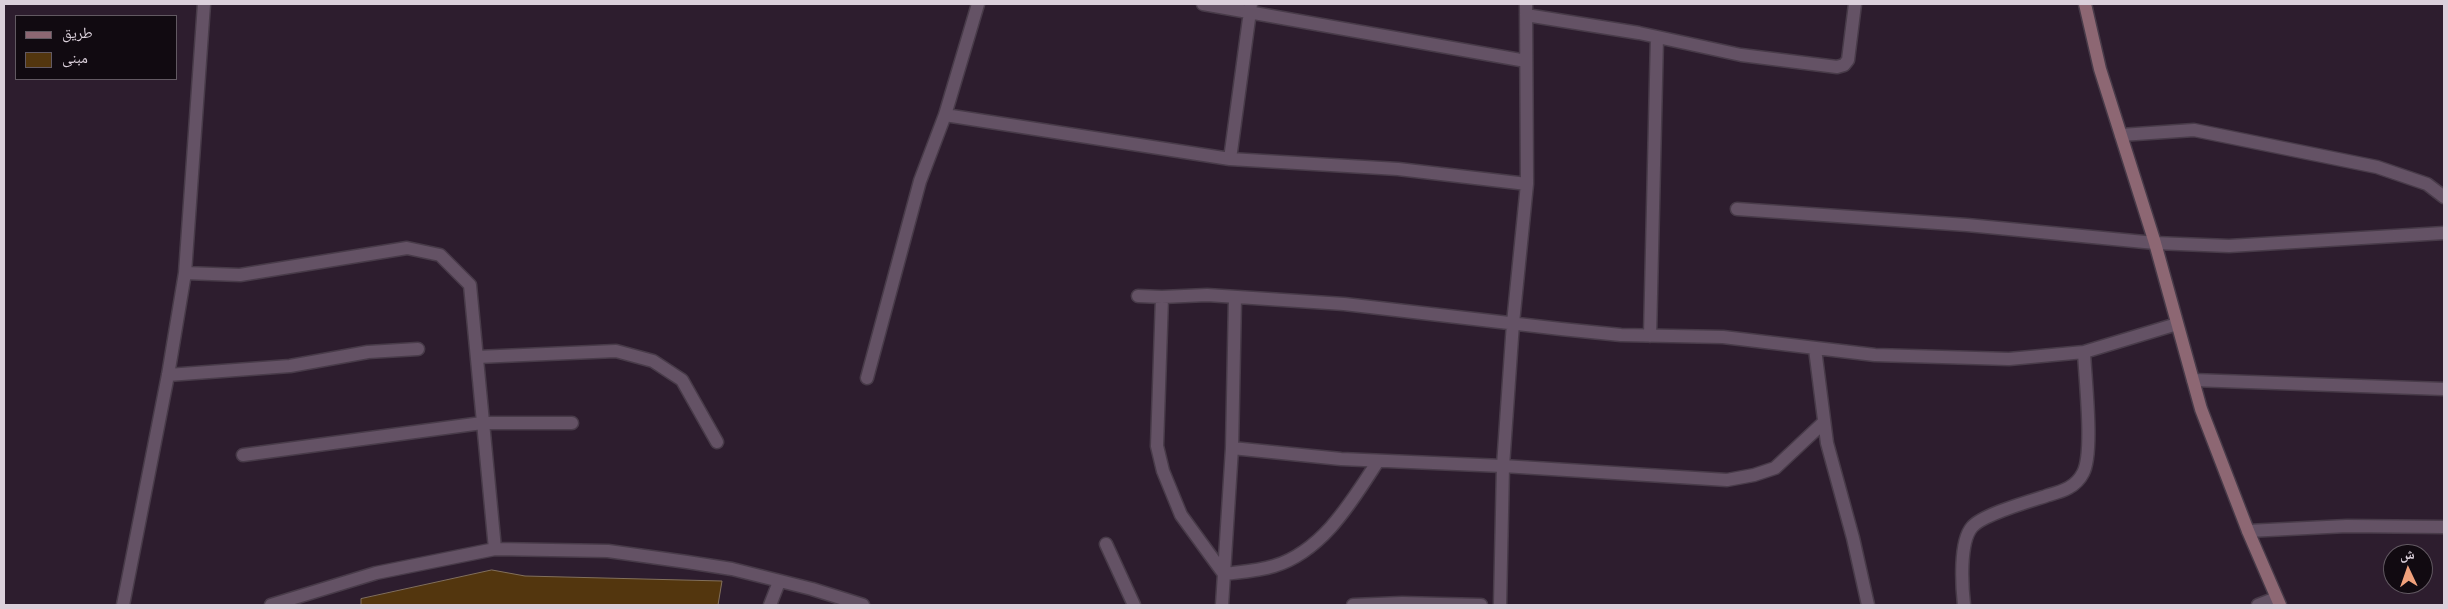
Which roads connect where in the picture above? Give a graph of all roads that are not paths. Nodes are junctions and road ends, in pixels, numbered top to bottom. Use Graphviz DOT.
graph roads {
  1 [pos="204,4"];
  2 [pos="978,4"];
  3 [pos="1203,4"];
  4 [pos="1855,4"];
  5 [pos="2085,4"];
  6 [pos="1250,8"];
  7 [pos="1526,10"];
  8 [pos="1657,37"];
  9 [pos="1526,61"];
  10 [pos="945,116"];
  11 [pos="2121,135"];
  12 [pos="1230,159"];
  13 [pos="1527,184"];
  14 [pos="2444,197"];
  15 [pos="1737,209"];
  16 [pos="2444,233"];
  17 [pos="2155,243"];
  18 [pos="185,273"];
  19 [pos="1138,296"];
  20 [pos="1162,297"];
  21 [pos="1235,298"];
  22 [pos="1513,323"];
  23 [pos="2177,324"];
  24 [pos="1650,336"];
  25 [pos="418,348"];
  26 [pos="1815,348"];
  27 [pos="2084,352"];
  28 [pos="476,357"];
  29 [pos="168,375"];
  30 [pos="867,378"];
  31 [pos="2193,380"];
  32 [pos="2444,389"];
  33 [pos="482,423"];
  34 [pos="572,423"];
  35 [pos="1823,423"];
  36 [pos="717,442"];
  37 [pos="1232,448"];
  38 [pos="243,455"];
  39 [pos="1378,461"];
  40 [pos="1503,466"];
  41 [pos="2444,528"];
  42 [pos="2248,531"];
  43 [pos="1106,544"];
  44 [pos="495,549"];
  45 [pos="1224,574"];
  46 [pos="779,582"];
  47 [pos="2278,602"];
  48 [pos="123,605"];
  49 [pos="271,605"];
  50 [pos="770,605"];
  51 [pos="863,605"];
  52 [pos="1134,605"];
  53 [pos="1222,605"];
  54 [pos="1353,605"];
  55 [pos="1482,605"];
  56 [pos="1500,605"];
  57 [pos="1868,605"];
  58 [pos="1964,605"];
  59 [pos="2258,605"];
  1 -- 18 [label="street"];
  2 -- 10 [label="street"];
  3 -- 6 [label="street"];
  4 -- 8 [label="street"];
  5 -- 11 [label="main road"];
  6 -- 9 [label="street"];
  6 -- 12 [label="street"];
  7 -- 8 [label="street"];
  7 -- 9 [label="street"];
  8 -- 24 [label="street"];
  9 -- 13 [label="street"];
  10 -- 12 [label="street"];
  10 -- 30 [label="street"];
  11 -- 14 [label="street"];
  11 -- 17 [label="main road"];
  12 -- 13 [label="street"];
  13 -- 22 [label="street"];
  15 -- 17 [label="street"];
  16 -- 17 [label="street"];
  17 -- 23 [label="main road"];
  18 -- 28 [label="street"];
  18 -- 29 [label="street"];
  19 -- 20 [label="street"];
  20 -- 21 [label="street"];
  20 -- 45 [label="street"];
  21 -- 22 [label="street"];
  21 -- 37 [label="street"];
  22 -- 24 [label="street"];
  22 -- 40 [label="street"];
  23 -- 27 [label="street"];
  23 -- 31 [label="main road"];
  24 -- 26 [label="street"];
  25 -- 29 [label="street"];
  26 -- 27 [label="street"];
  26 -- 35 [label="street"];
  27 -- 58 [label="street"];
  28 -- 33 [label="street"];
  28 -- 36 [label="street"];
  29 -- 48 [label="street"];
  31 -- 32 [label="street"];
  31 -- 42 [label="main road"];
  33 -- 34 [label="street"];
  33 -- 38 [label="street"];
  33 -- 44 [label="street"];
  35 -- 40 [label="street"];
  35 -- 57 [label="street"];
  37 -- 39 [label="street"];
  37 -- 45 [label="street"];
  39 -- 40 [label="street"];
  39 -- 45 [label="street"];
  40 -- 56 [label="street"];
  41 -- 42 [label="street"];
  42 -- 47 [label="main road"];
  43 -- 52 [label="street"];
  44 -- 46 [label="street"];
  44 -- 49 [label="street"];
  45 -- 53 [label="street"];
  46 -- 50 [label="street"];
  46 -- 51 [label="street"];
  47 -- 59 [label="street"];
  54 -- 55 [label="street"];
}
